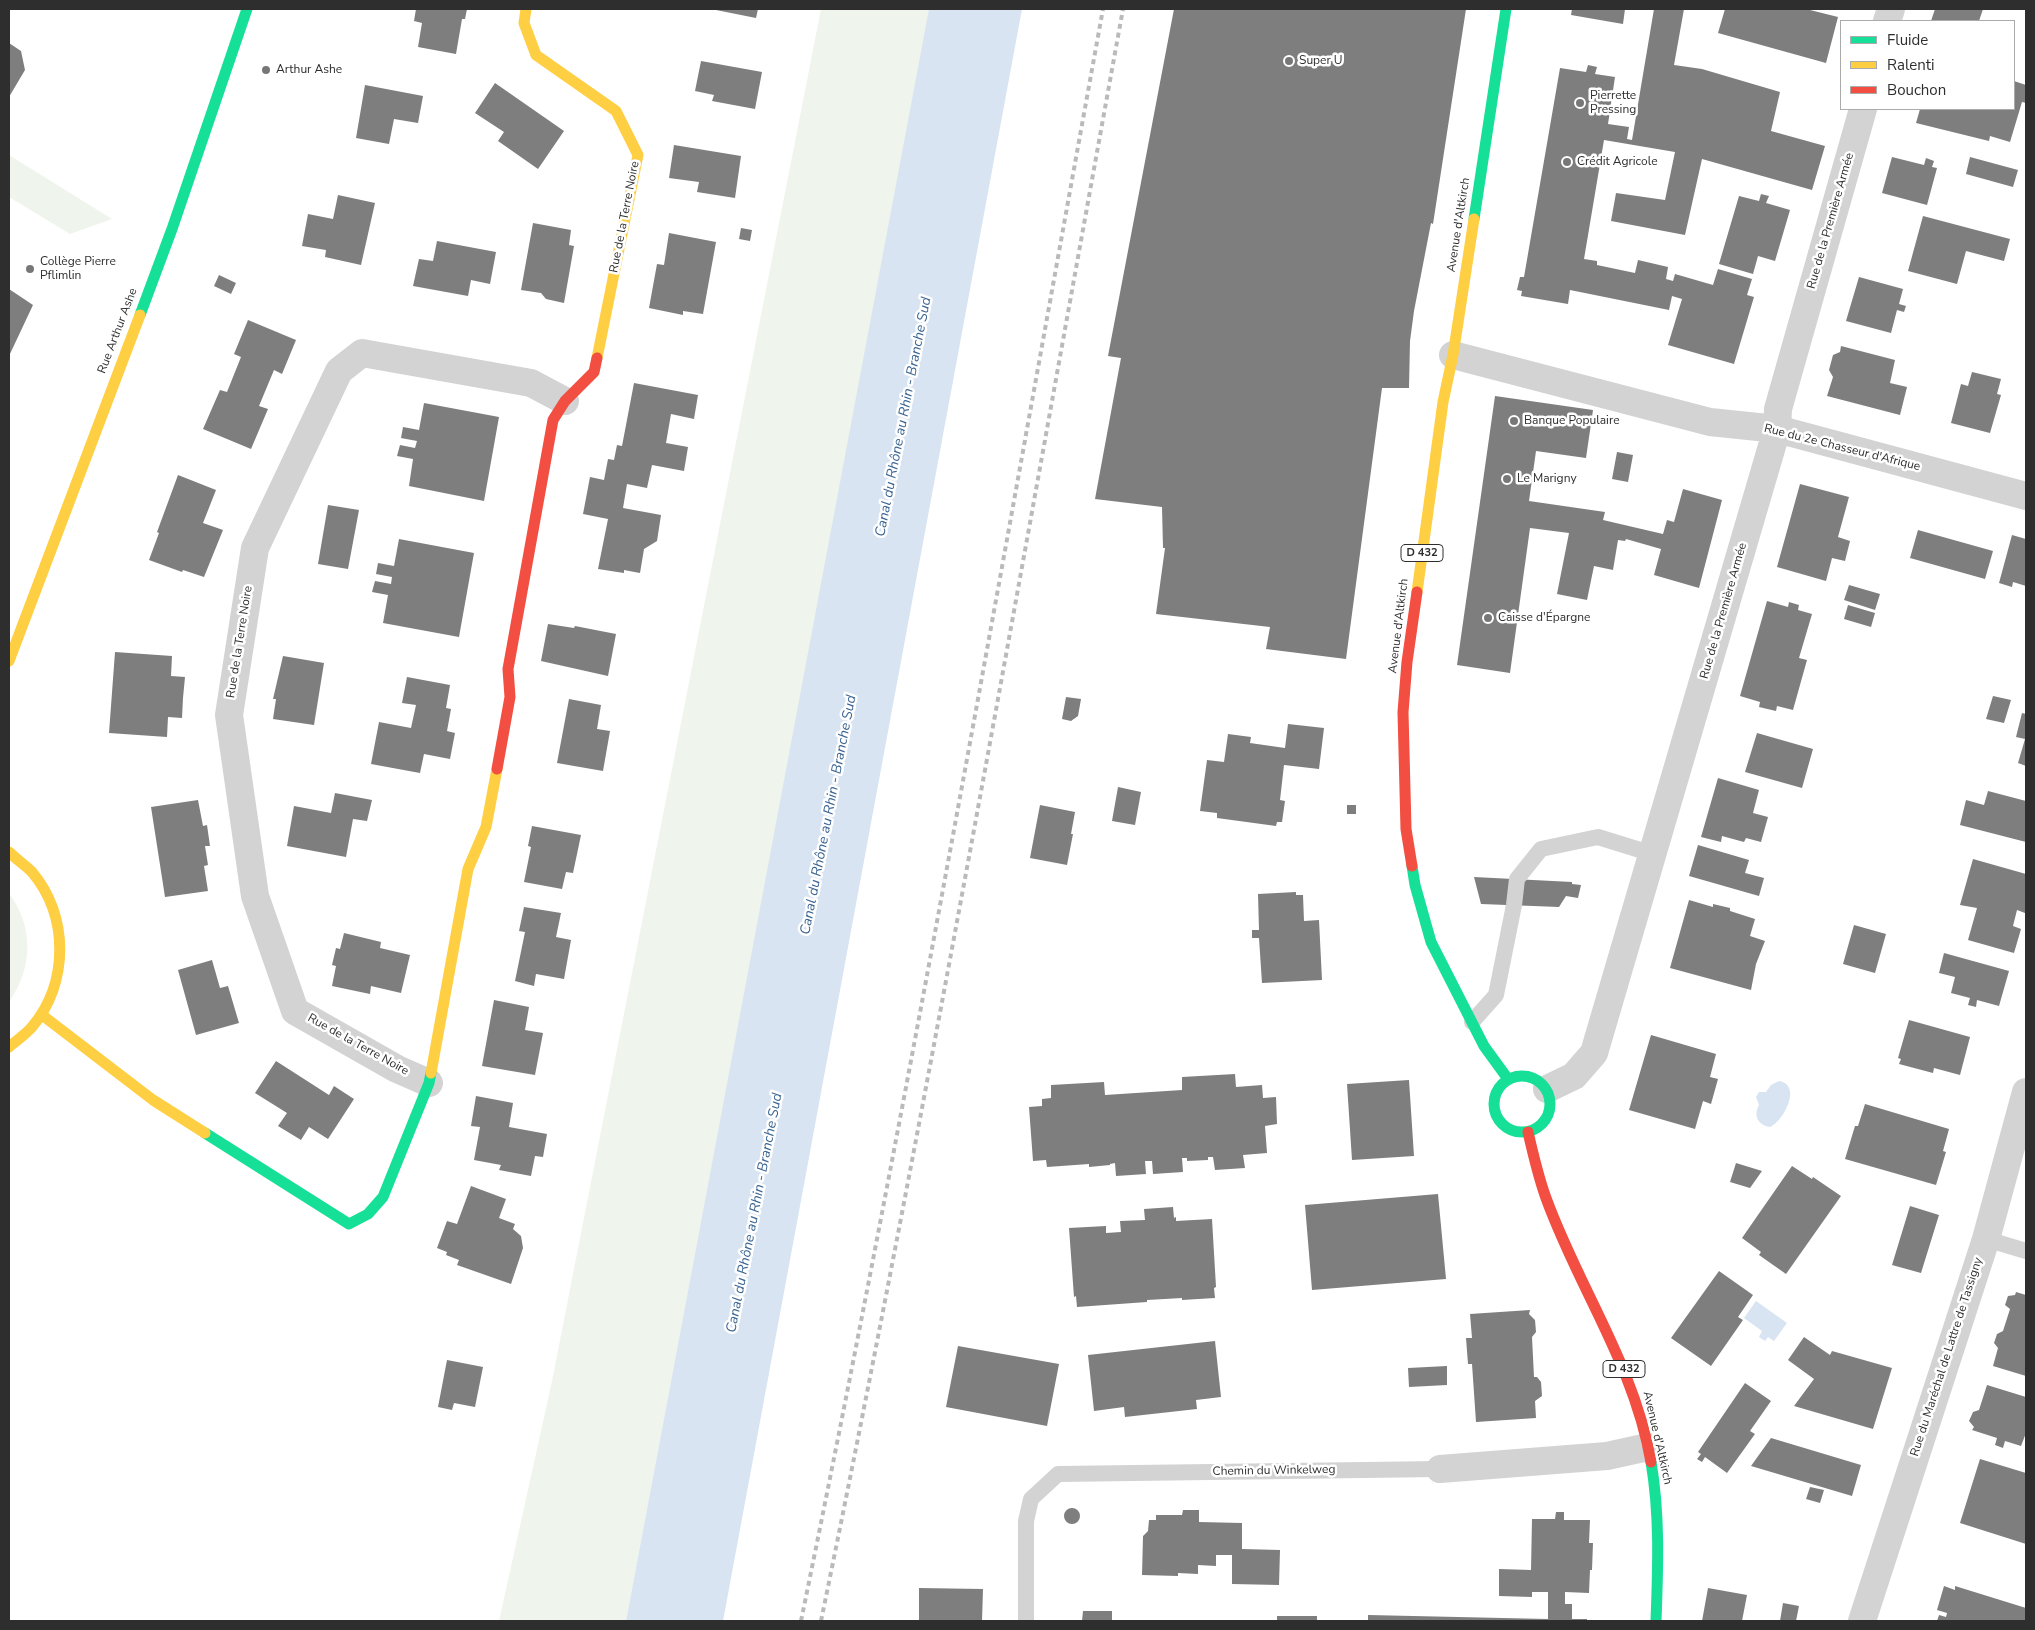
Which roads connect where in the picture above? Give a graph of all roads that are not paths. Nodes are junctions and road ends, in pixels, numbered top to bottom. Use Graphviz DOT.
graph roads {
  1 [pos="247,9"];
  2 [pos="526,9"];
  3 [pos="1506,9"];
  4 [pos="1862,110"];
  5 [pos="1453,355"];
  6 [pos="565,401"];
  7 [pos="1777,429"];
  8 [pos="2026,496"];
  9 [pos="9,661"];
  10 [pos="9,852"];
  11 [pos="1652,854"];
  12 [pos="42,1015"];
  13 [pos="1472,1022"];
  14 [pos="9,1047"];
  15 [pos="1508,1079"];
  16 [pos="429,1082"];
  17 [pos="1547,1089"];
  18 [pos="2026,1092"];
  19 [pos="1528,1132"];
  20 [pos="1986,1239"];
  21 [pos="2026,1250"];
  22 [pos="1648,1446"];
  23 [pos="1440,1468"];
  24 [pos="1026,1621"];
  25 [pos="1656,1621"];
  26 [pos="1862,1621"];
  1 -- 9 [label="main road, Rue Arthur Ashe"];
  2 -- 6 [label="main road, Rue de la Terre Noire"];
  3 -- 5 [label="main road, Avenue d'Altkirch / D 432"];
  4 -- 7 [label="street, Rue de la Première Armée"];
  5 -- 7 [label="street, Rue du 2e Chasseur d'Afrique"];
  5 -- 13 [label="main road, Avenue d'Altkirch / D 432"];
  6 -- 16 [label="main road, Rue de la Terre Noire"];
  6 -- 16 [label="street, Rue de la Terre Noire"];
  7 -- 8 [label="street, Rue du 2e Chasseur d'Afrique"];
  7 -- 11 [label="street, Rue de la Première Armée"];
  10 -- 12 [label="main road"];
  11 -- 13 [label="lane"];
  11 -- 17 [label="street, Rue de la Première Armée"];
  12 -- 14 [label="main road"];
  12 -- 16 [label="main road, Rue de la Terre Noire"];
  13 -- 15 [label="main road, Avenue d'Altkirch / D 432"];
  15 -- 17 [label="main road"];
  15 -- 19 [label="main road"];
  17 -- 19 [label="main road"];
  18 -- 20 [label="street, Rue du Maréchal de Lattre de Tassigny"];
  19 -- 22 [label="main road, Avenue d'Altkirch / D 432"];
  20 -- 21 [label="lane"];
  20 -- 26 [label="street, Rue du Maréchal de Lattre de Tassigny"];
  22 -- 23 [label="street, Chemin du Winkelweg"];
  22 -- 25 [label="main road, Avenue d'Altkirch / D 432"];
  23 -- 24 [label="lane, Chemin du Winkelweg"];
}
